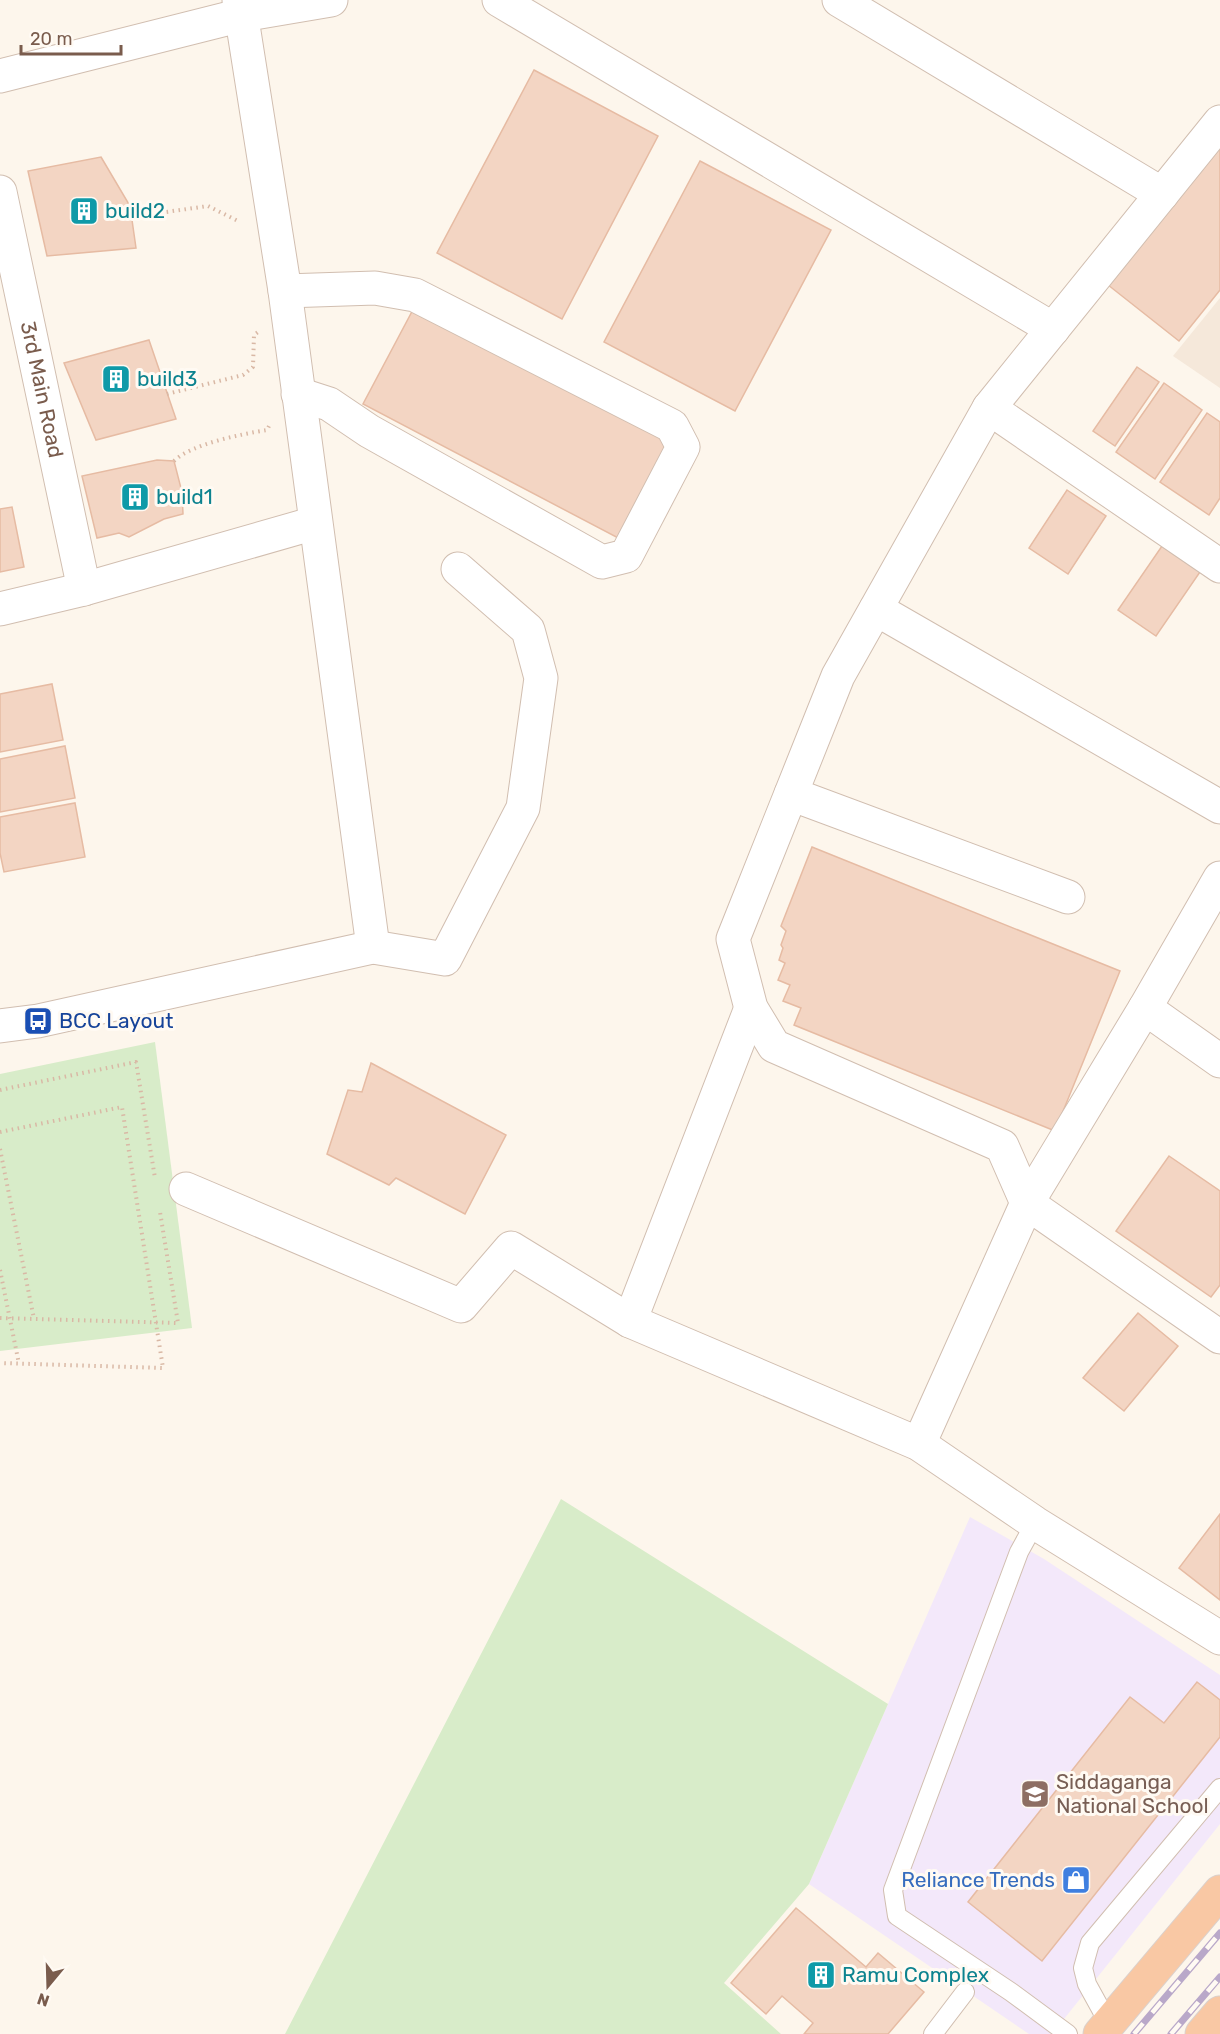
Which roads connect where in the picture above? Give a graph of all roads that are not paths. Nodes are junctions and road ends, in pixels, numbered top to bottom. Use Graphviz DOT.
graph roads {
  1 [pos="330,0"];
  2 [pos="499,0"];
  3 [pos="839,0"];
  4 [pos="240,8"];
  5 [pos="0,76"];
  6 [pos="1220,122"];
  7 [pos="0,192"];
  8 [pos="1162,194"];
  9 [pos="285,291"];
  10 [pos="1053,329"];
  11 [pos="298,396"];
  12 [pos="989,408"];
  13 [pos="315,523"];
  14 [pos="1220,566"];
  15 [pos="458,569"];
  16 [pos="84,589"];
  17 [pos="0,609"];
  18 [pos="876,609"];
  19 [pos="791,794"];
  20 [pos="1220,807"];
  21 [pos="1220,878"];
  22 [pos="1068,897"];
  23 [pos="374,947"];
  24 [pos="751,1008"];
  25 [pos="1145,1008"];
  26 [pos="0,1026"];
  27 [pos="1220,1062"];
  28 [pos="171,1188"];
  29 [pos="1027,1203"];
  30 [pos="630,1321"];
  31 [pos="1220,1337"];
  32 [pos="919,1444"];
  33 [pos="1035,1523"];
  34 [pos="1220,1638"];
  35 [pos="1220,1788"];
  36 [pos="1220,1892"];
  37 [pos="965,1992"];
  38 [pos="1105,2029"];
  39 [pos="933,2034"];
  40 [pos="1068,2034"];
  1 -- 4 [label="street"];
  2 -- 10 [label="street"];
  3 -- 8 [label="street"];
  4 -- 5 [label="street"];
  4 -- 9 [label="street"];
  6 -- 8 [label="street"];
  7 -- 16 [label="street, 3rd Main Road"];
  8 -- 10 [label="street"];
  9 -- 11 [label="street"];
  9 -- 11 [label="street"];
  10 -- 12 [label="street"];
  11 -- 13 [label="street"];
  12 -- 14 [label="street"];
  12 -- 18 [label="street"];
  13 -- 16 [label="street"];
  13 -- 23 [label="street"];
  15 -- 23 [label="street"];
  16 -- 17 [label="street"];
  18 -- 19 [label="street"];
  18 -- 20 [label="street"];
  19 -- 22 [label="street"];
  19 -- 24 [label="street"];
  21 -- 25 [label="street"];
  23 -- 26 [label="street"];
  24 -- 29 [label="street"];
  24 -- 30 [label="street"];
  25 -- 27 [label="street"];
  25 -- 29 [label="street"];
  28 -- 30 [label="street"];
  29 -- 31 [label="street"];
  29 -- 32 [label="street"];
  30 -- 32 [label="street"];
  32 -- 33 [label="street"];
  33 -- 34 [label="street"];
  33 -- 40 [label="lane"];
  35 -- 38 [label="lane"];
  36 -- 38 [label="highway"];
  37 -- 39 [label="lane"];
}
